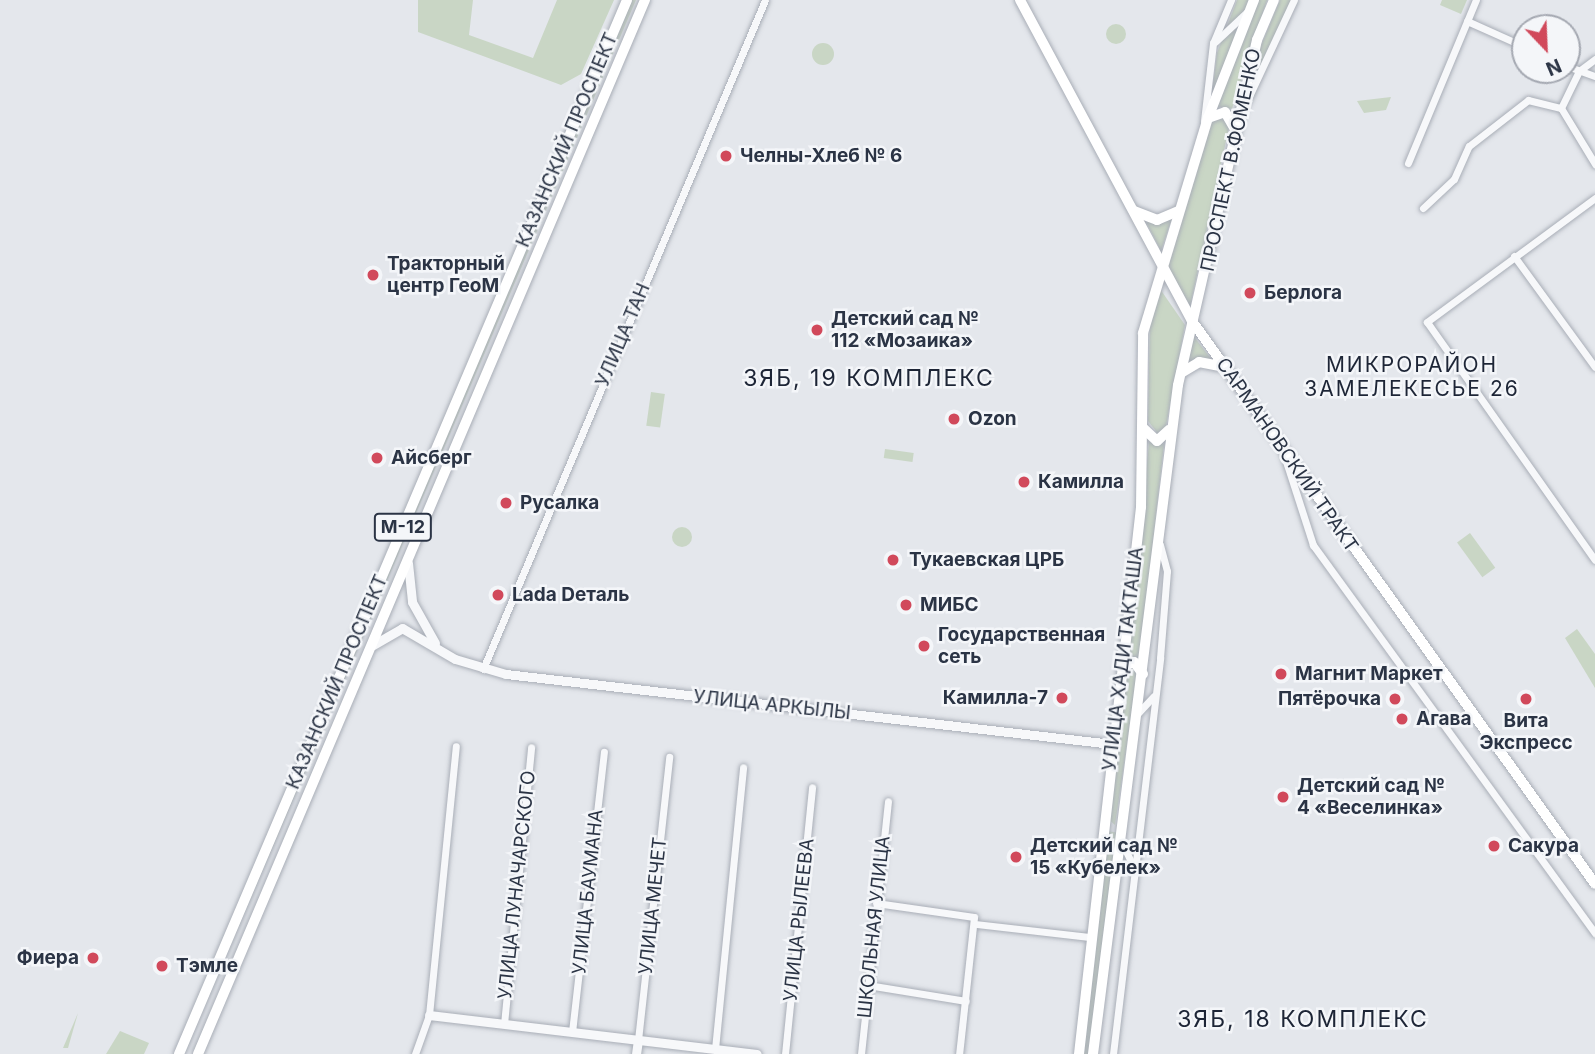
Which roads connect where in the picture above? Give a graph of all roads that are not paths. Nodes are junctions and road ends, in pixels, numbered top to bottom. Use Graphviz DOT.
graph roads {
  1 [pos="626,0"];
  2 [pos="645,0"];
  3 [pos="765,0"];
  4 [pos="1020,0"];
  5 [pos="1231,0"];
  6 [pos="1274,0"];
  7 [pos="1294,0"];
  8 [pos="1476,0"];
  9 [pos="1252,5"];
  10 [pos="1467,21"];
  11 [pos="1511,41"];
  12 [pos="1213,43"];
  13 [pos="1572,84"];
  14 [pos="1560,108"];
  15 [pos="1238,117"];
  16 [pos="1208,118"];
  17 [pos="1235,129"];
  18 [pos="1202,136"];
  19 [pos="1408,163"];
  20 [pos="1595,164"];
  21 [pos="1595,198"];
  22 [pos="1423,208"];
  23 [pos="1131,209"];
  24 [pos="1178,211"];
  25 [pos="1514,256"];
  26 [pos="1159,266"];
  27 [pos="1192,321"];
  28 [pos="1224,367"];
  29 [pos="1595,367"];
  30 [pos="1180,374"];
  31 [pos="1142,425"];
  32 [pos="1171,426"];
  33 [pos="1282,448"];
  34 [pos="1160,542"];
  35 [pos="409,554"];
  36 [pos="1595,560"];
  37 [pos="372,646"];
  38 [pos="438,648"];
  39 [pos="1121,667"];
  40 [pos="482,670"];
  41 [pos="1143,674"];
  42 [pos="1155,694"];
  43 [pos="1138,713"];
  44 [pos="1112,744"];
  45 [pos="456,746"];
  46 [pos="531,747"];
  47 [pos="604,752"];
  48 [pos="669,757"];
  49 [pos="743,768"];
  50 [pos="812,787"];
  51 [pos="888,801"];
  52 [pos="1104,822"];
  53 [pos="1124,824"];
  54 [pos="1122,843"];
  55 [pos="1134,868"];
  56 [pos="1595,884"];
  57 [pos="876,903"];
  58 [pos="975,921"];
  59 [pos="1593,930"];
  60 [pos="1090,937"];
  61 [pos="868,985"];
  62 [pos="966,1000"];
  63 [pos="429,1015"];
  64 [pos="504,1024"];
  65 [pos="572,1032"];
  66 [pos="638,1040"];
  67 [pos="715,1049"];
  68 [pos="179,1054"];
  69 [pos="198,1054"];
  70 [pos="415,1054"];
  71 [pos="636,1054"];
  72 [pos="757,1054"];
  73 [pos="785,1054"];
  74 [pos="861,1054"];
  75 [pos="959,1054"];
  76 [pos="1079,1054"];
  77 [pos="1093,1054"];
  78 [pos="1113,1054"];
  1 -- 68 [label="main road, КАЗАНСКИЙ ПРОСПЕКТ / М-12"];
  2 -- 35 [label="main road, КАЗАНСКИЙ ПРОСПЕКТ / М-12"];
  3 -- 40 [label="street, УЛИЦА ТАН"];
  4 -- 23 [label="main road, САРМАНОВСКИЙ ТРАКТ"];
  5 -- 12 [label="street"];
  6 -- 15 [label="main road, ПРОСПЕКТ В.ФОМЕНКО"];
  7 -- 15 [label="street"];
  8 -- 10 [label="street"];
  9 -- 12 [label="street"];
  9 -- 16 [label="main road, ПРОСПЕКТ В.ФОМЕНКО"];
  10 -- 11 [label="street"];
  10 -- 19 [label="street"];
  12 -- 18 [label="street"];
  13 -- 14 [label="street"];
  14 -- 20 [label="street"];
  14 -- 22 [label="street"];
  15 -- 17 [label="main road, ПРОСПЕКТ В.ФОМЕНКО"];
  16 -- 17 [label="main road"];
  16 -- 18 [label="main road, ПРОСПЕКТ В.ФОМЕНКО"];
  17 -- 27 [label="main road, ПРОСПЕКТ В.ФОМЕНКО"];
  18 -- 24 [label="main road, ПРОСПЕКТ В.ФОМЕНКО"];
  21 -- 25 [label="street"];
  23 -- 24 [label="main road"];
  23 -- 26 [label="main road, САРМАНОВСКИЙ ТРАКТ"];
  24 -- 26 [label="main road, ПРОСПЕКТ В.ФОМЕНКО"];
  25 -- 29 [label="street"];
  25 -- 36 [label="street"];
  26 -- 27 [label="main road, САРМАНОВСКИЙ ТРАКТ"];
  26 -- 31 [label="main road, УЛИЦА ХАДИ ТАКТАША"];
  27 -- 28 [label="main road, САРМАНОВСКИЙ ТРАКТ"];
  27 -- 30 [label="main road, УЛИЦА ХАДИ ТАКТАША"];
  28 -- 30 [label="main road"];
  28 -- 33 [label="main road, САРМАНОВСКИЙ ТРАКТ"];
  30 -- 32 [label="main road, УЛИЦА ХАДИ ТАКТАША"];
  31 -- 32 [label="main road"];
  31 -- 39 [label="main road, УЛИЦА ХАДИ ТАКТАША"];
  32 -- 34 [label="main road, УЛИЦА ХАДИ ТАКТАША"];
  33 -- 56 [label="main road, САРМАНОВСКИЙ ТРАКТ"];
  33 -- 59 [label="street"];
  34 -- 41 [label="main road, УЛИЦА ХАДИ ТАКТАША"];
  34 -- 42 [label="street"];
  35 -- 37 [label="main road, КАЗАНСКИЙ ПРОСПЕКТ / М-12"];
  35 -- 38 [label="street"];
  37 -- 38 [label="street, УЛИЦА АРКЫЛЫ"];
  37 -- 69 [label="main road, КАЗАНСКИЙ ПРОСПЕКТ / М-12"];
  38 -- 40 [label="street, УЛИЦА АРКЫЛЫ"];
  39 -- 41 [label="main road"];
  39 -- 44 [label="main road, УЛИЦА ХАДИ ТАКТАША"];
  40 -- 44 [label="street, УЛИЦА АРКЫЛЫ"];
  41 -- 43 [label="main road, УЛИЦА ХАДИ ТАКТАША"];
  42 -- 43 [label="street"];
  42 -- 55 [label="street"];
  43 -- 53 [label="main road, УЛИЦА ХАДИ ТАКТАША"];
  44 -- 52 [label="main road, УЛИЦА ХАДИ ТАКТАША"];
  45 -- 63 [label="street"];
  46 -- 64 [label="street, УЛИЦА ЛУНАЧАРСКОГО"];
  47 -- 65 [label="street, УЛИЦА БАУМАНА"];
  48 -- 66 [label="street, УЛИЦА МЕЧЕТ"];
  49 -- 67 [label="street"];
  50 -- 73 [label="street, УЛИЦА РЫЛЕЕВА"];
  51 -- 57 [label="street, ШКОЛЬНАЯ УЛИЦА"];
  52 -- 53 [label="main road"];
  52 -- 60 [label="main road, УЛИЦА ХАДИ ТАКТАША"];
  53 -- 54 [label="main road, УЛИЦА ХАДИ ТАКТАША"];
  54 -- 55 [label="street"];
  54 -- 77 [label="main road, УЛИЦА ХАДИ ТАКТАША"];
  55 -- 78 [label="street"];
  57 -- 58 [label="street"];
  57 -- 61 [label="street, ШКОЛЬНАЯ УЛИЦА"];
  58 -- 60 [label="street"];
  58 -- 62 [label="street"];
  60 -- 76 [label="main road, УЛИЦА ХАДИ ТАКТАША"];
  61 -- 62 [label="street"];
  61 -- 74 [label="street, ШКОЛЬНАЯ УЛИЦА"];
  62 -- 75 [label="street"];
  63 -- 64 [label="street"];
  63 -- 70 [label="street"];
  64 -- 65 [label="street"];
  65 -- 66 [label="street"];
  66 -- 67 [label="street"];
  66 -- 71 [label="street, УЛИЦА МЕЧЕТ"];
  67 -- 72 [label="street"];
}
